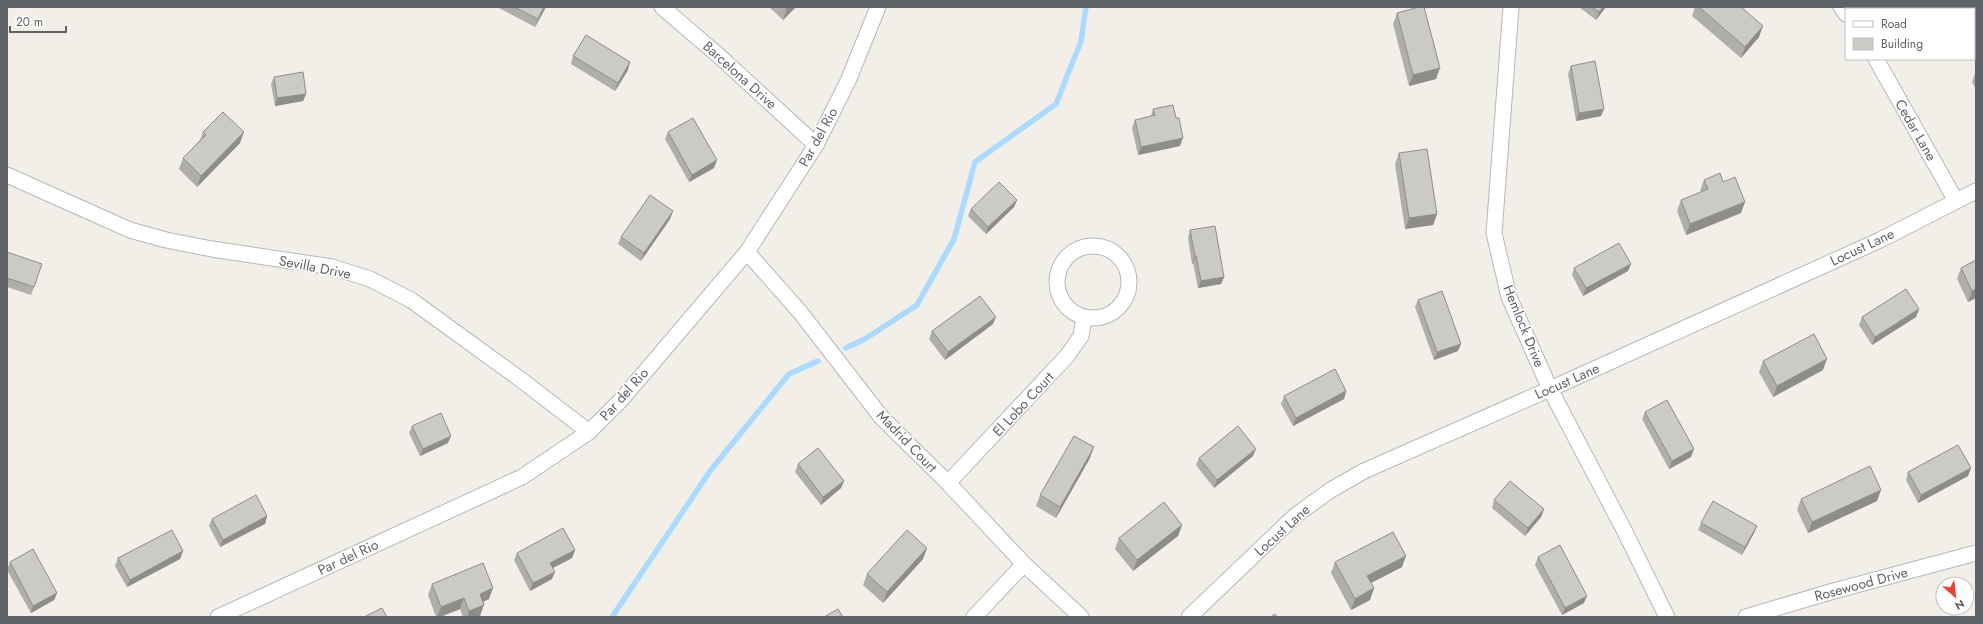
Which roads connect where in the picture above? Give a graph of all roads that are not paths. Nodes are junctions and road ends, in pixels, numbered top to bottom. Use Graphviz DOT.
graph roads {
  1 [pos="662,7"];
  2 [pos="878,7"];
  3 [pos="1511,7"];
  4 [pos="1877,60"];
  5 [pos="816,145"];
  6 [pos="7,176"];
  7 [pos="1976,191"];
  8 [pos="1956,201"];
  9 [pos="747,252"];
  10 [pos="1084,317"];
  11 [pos="1550,389"];
  12 [pos="589,432"];
  13 [pos="948,483"];
  14 [pos="1976,553"];
  15 [pos="1024,564"];
  16 [pos="218,617"];
  17 [pos="974,617"];
  18 [pos="1081,617"];
  19 [pos="1189,617"];
  20 [pos="1667,617"];
  21 [pos="1746,617"];
  1 -- 5 [label="street, Barcelona Drive"];
  2 -- 5 [label="street, Par del Rio"];
  3 -- 11 [label="street, Hemlock Drive"];
  4 -- 8 [label="street, Cedar Lane"];
  5 -- 9 [label="street, Par del Rio"];
  6 -- 12 [label="street, Sevilla Drive"];
  7 -- 8 [label="street, Locust Lane"];
  8 -- 11 [label="street, Locust Lane"];
  9 -- 12 [label="street, Par del Rio"];
  9 -- 13 [label="street, Madrid Court"];
  10 -- 10 [label="street"];
  10 -- 13 [label="street, El Lobo Court"];
  11 -- 19 [label="street, Locust Lane"];
  11 -- 20 [label="street, Hemlock Drive"];
  12 -- 16 [label="street, Par del Rio"];
  13 -- 15 [label="street, Madrid Court"];
  14 -- 21 [label="street, Rosewood Drive"];
  15 -- 17 [label="street"];
  15 -- 18 [label="street, Madrid Court"];
}
